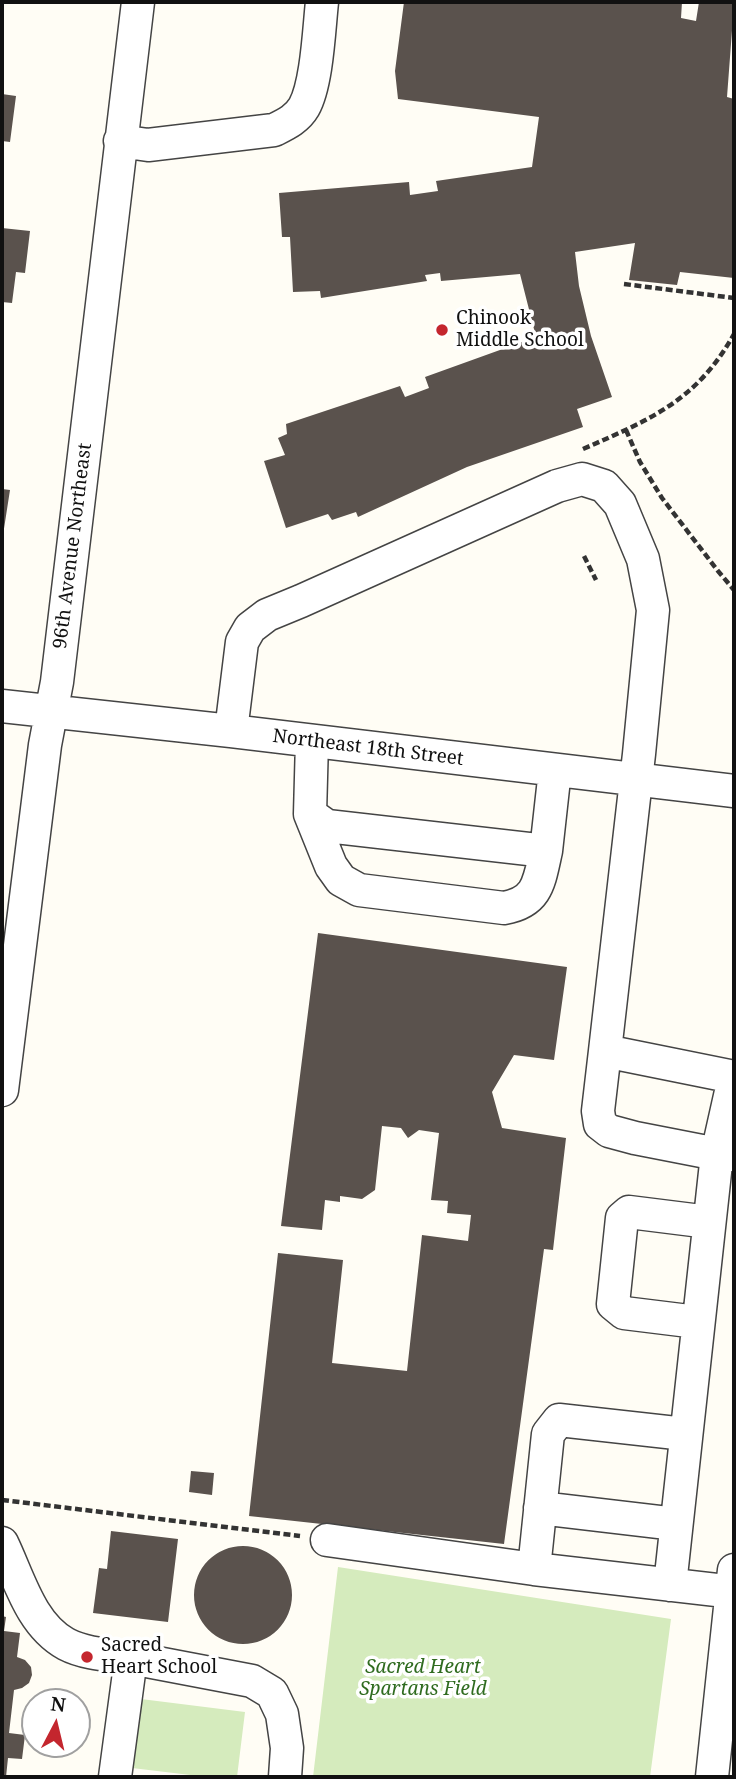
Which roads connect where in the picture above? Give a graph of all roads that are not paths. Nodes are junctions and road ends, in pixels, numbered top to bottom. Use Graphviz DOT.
graph roads {
  1 [pos="138,2"];
  2 [pos="322,2"];
  3 [pos="120,141"];
  4 [pos="2,706"];
  5 [pos="51,712"];
  6 [pos="231,731"];
  7 [pos="312,741"];
  8 [pos="555,770"];
  9 [pos="636,780"];
  10 [pos="734,791"];
  11 [pos="310,814"];
  12 [pos="546,851"];
  13 [pos="605,1051"];
  14 [pos="734,1078"];
  15 [pos="2,1090"];
  16 [pos="726,1154"];
  17 [pos="709,1222"];
  18 [pos="697,1322"];
  19 [pos="685,1434"];
  20 [pos="540,1508"];
  21 [pos="677,1524"];
  22 [pos="327,1540"];
  23 [pos="2,1543"];
  24 [pos="534,1569"];
  25 [pos="670,1585"];
  26 [pos="733,1585"];
  27 [pos="131,1658"];
  28 [pos="115,1777"];
  29 [pos="285,1777"];
  30 [pos="712,1777"];
  1 -- 3 [label="street, 96th Avenue Northeast"];
  2 -- 3 [label="street"];
  3 -- 5 [label="street, 96th Avenue Northeast"];
  4 -- 5 [label="street, Northeast 18th Street"];
  5 -- 6 [label="street, Northeast 18th Street"];
  5 -- 15 [label="street, 96th Avenue Northeast"];
  6 -- 7 [label="street, Northeast 18th Street"];
  6 -- 9 [label="street"];
  7 -- 8 [label="street, Northeast 18th Street"];
  7 -- 11 [label="street"];
  8 -- 9 [label="street, Northeast 18th Street"];
  8 -- 12 [label="street"];
  9 -- 10 [label="street, Northeast 18th Street"];
  9 -- 13 [label="street"];
  11 -- 12 [label="street"];
  11 -- 12 [label="street"];
  13 -- 14 [label="street"];
  13 -- 16 [label="street"];
  14 -- 16 [label="street"];
  16 -- 17 [label="street"];
  17 -- 18 [label="street"];
  17 -- 18 [label="street"];
  18 -- 19 [label="street"];
  19 -- 20 [label="street"];
  19 -- 21 [label="street"];
  20 -- 21 [label="street"];
  20 -- 24 [label="street"];
  21 -- 25 [label="street"];
  22 -- 24 [label="street"];
  23 -- 27 [label="street"];
  24 -- 25 [label="street"];
  25 -- 26 [label="street"];
  26 -- 30 [label="street"];
  27 -- 28 [label="street"];
  27 -- 29 [label="street"];
}
